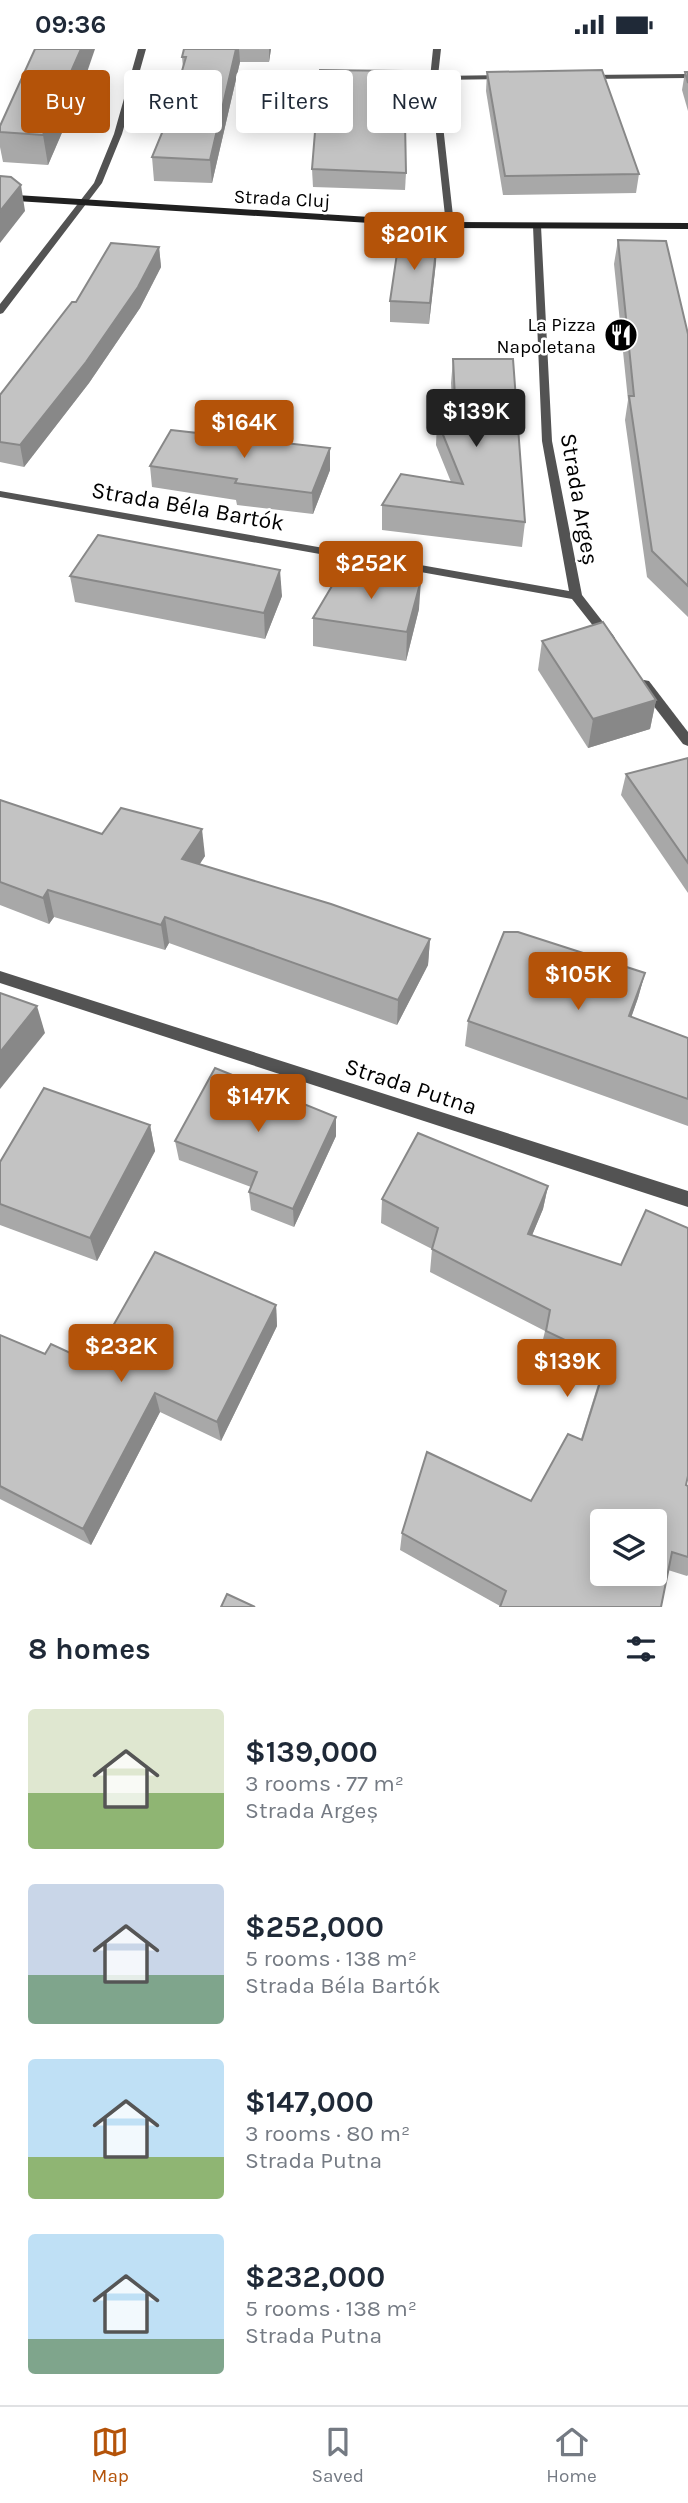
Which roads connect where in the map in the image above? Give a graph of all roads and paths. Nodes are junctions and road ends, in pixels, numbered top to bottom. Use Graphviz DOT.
graph roads {
  1 [pos="142,49"];
  2 [pos="437,49"];
  3 [pos="435,70"];
  4 [pos="688,76"];
  5 [pos="514,77"];
  6 [pos="581,77"];
  7 [pos="461,78"];
  8 [pos="440,133"];
  9 [pos="0,197"];
  10 [pos="84,204"];
  11 [pos="450,225"];
  12 [pos="537,226"];
  13 [pos="688,226"];
  14 [pos="0,311"];
  15 [pos="0,494"];
  16 [pos="576,596"];
  17 [pos="616,647"];
  18 [pos="640,679"];
  19 [pos="688,741"];
  20 [pos="0,978"];
  21 [pos="688,1199"];
  1 -- 10 [label="street"];
  2 -- 3 [label="street"];
  4 -- 6 [label="street"];
  5 -- 7 [label="street"];
  8 -- 11 [label="street"];
  9 -- 10 [label="main road, Strada Cluj"];
  10 -- 11 [label="main road, Strada Cluj"];
  10 -- 14 [label="street"];
  11 -- 12 [label="main road, Strada Cluj"];
  12 -- 13 [label="main road, Strada Cluj"];
  12 -- 16 [label="street, Strada Argeș"];
  15 -- 16 [label="street, Strada Béla Bartók"];
  16 -- 17 [label="street, Strada Argeș"];
  18 -- 19 [label="street"];
  20 -- 21 [label="street, Strada Putna"];
}
